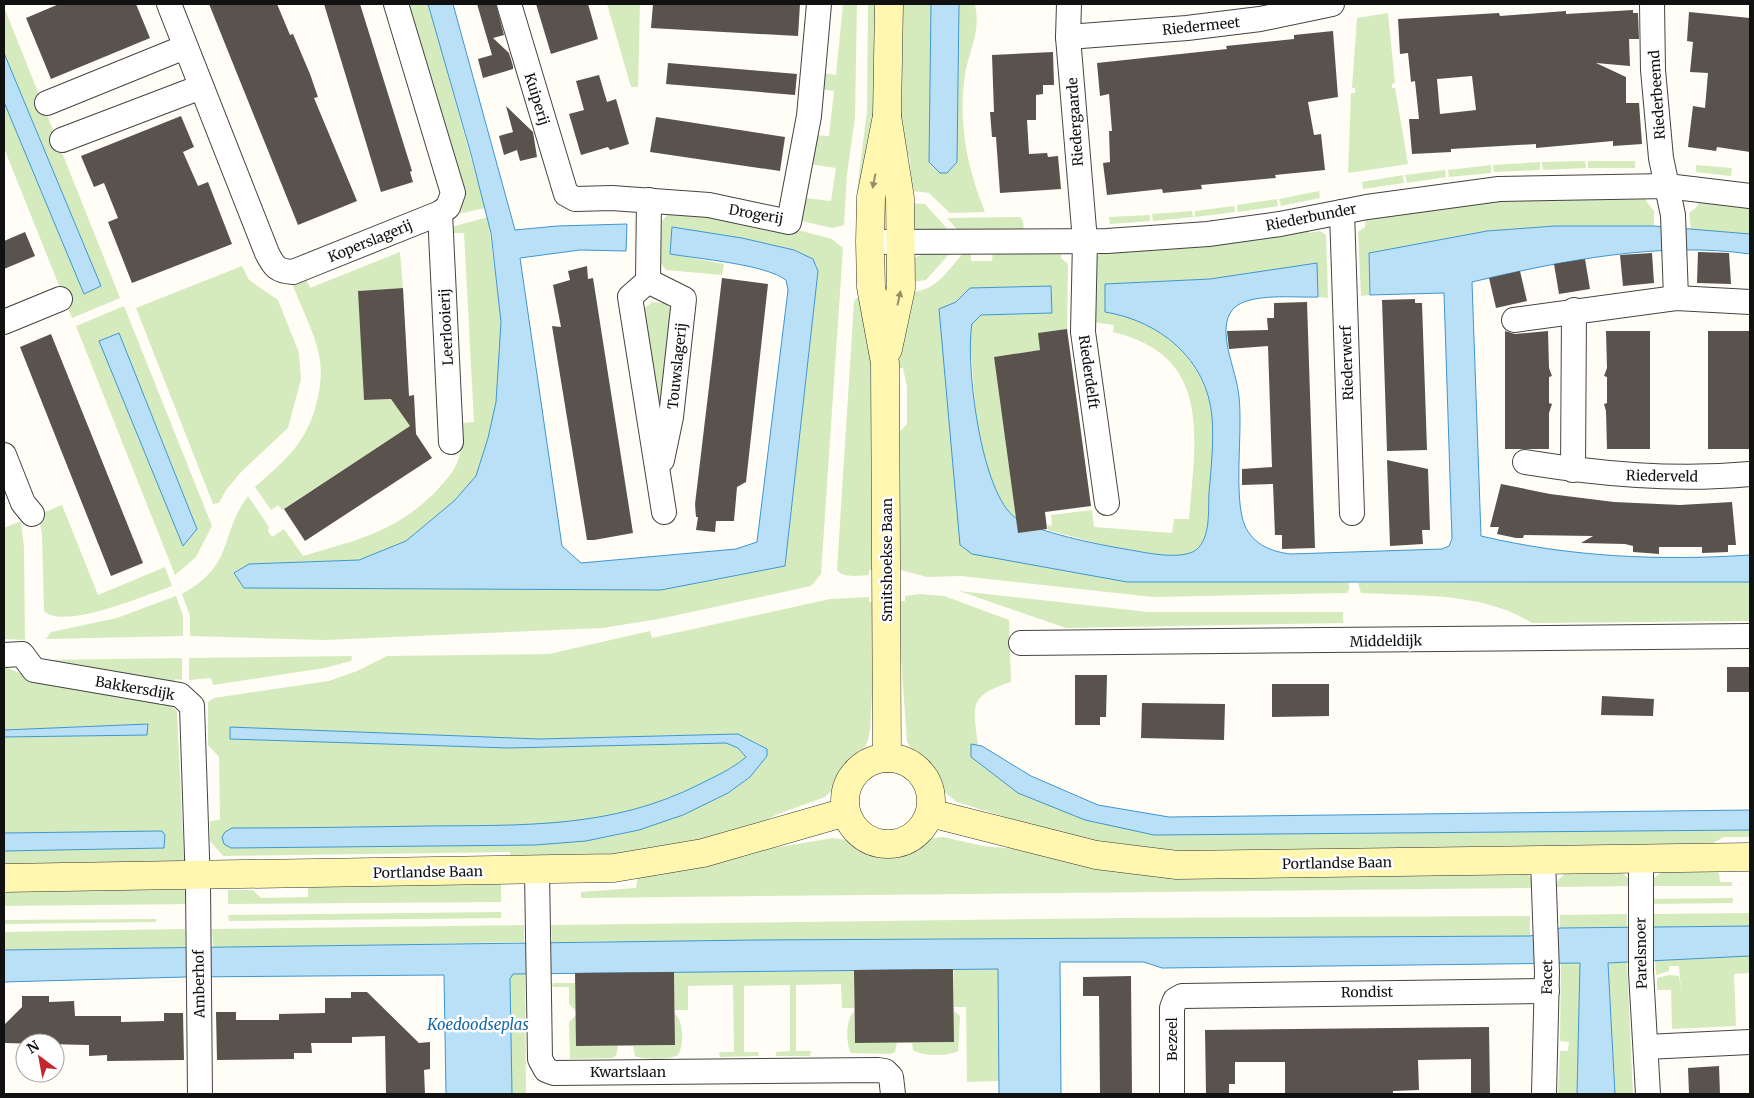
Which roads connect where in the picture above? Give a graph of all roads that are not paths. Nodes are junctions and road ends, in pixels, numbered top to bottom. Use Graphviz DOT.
graph roads {
  1 [pos="169,4"];
  2 [pos="396,4"];
  3 [pos="509,4"];
  4 [pos="820,4"];
  5 [pos="889,4"];
  6 [pos="1069,4"];
  7 [pos="1332,4"];
  8 [pos="1652,4"];
  9 [pos="1068,37"];
  10 [pos="185,47"];
  11 [pos="201,87"];
  12 [pos="47,103"];
  13 [pos="887,116"];
  14 [pos="62,140"];
  15 [pos="1667,186"];
  16 [pos="566,194"];
  17 [pos="1750,196"];
  18 [pos="649,200"];
  19 [pos="1342,212"];
  20 [pos="440,213"];
  21 [pos="1085,241"];
  22 [pos="870,242"];
  23 [pos="901,242"];
  24 [pos="648,281"];
  25 [pos="60,298"];
  26 [pos="1676,298"];
  27 [pos="1750,302"];
  28 [pos="1574,310"];
  29 [pos="1514,320"];
  30 [pos="4,322"];
  31 [pos="886,363"];
  32 [pos="451,442"];
  33 [pos="4,455"];
  34 [pos="1525,462"];
  35 [pos="1573,470"];
  36 [pos="659,471"];
  37 [pos="1750,474"];
  38 [pos="1107,503"];
  39 [pos="664,512"];
  40 [pos="1352,513"];
  41 [pos="32,514"];
  42 [pos="1750,636"];
  43 [pos="1021,643"];
  44 [pos="4,654"];
  45 [pos="887,758"];
  46 [pos="846,812"];
  47 [pos="930,813"];
  48 [pos="1750,857"];
  49 [pos="1641,858"];
  50 [pos="1543,861"];
  51 [pos="537,871"];
  52 [pos="198,874"];
  53 [pos="4,878"];
  54 [pos="1547,982"];
  55 [pos="1188,994"];
  56 [pos="1750,1042"];
  57 [pos="1646,1047"];
  58 [pos="200,1094"];
  59 [pos="893,1094"];
  60 [pos="1172,1094"];
  61 [pos="1544,1094"];
  62 [pos="1648,1094"];
  1 -- 10 [label="street, Koperslagerij"];
  2 -- 20 [label="street"];
  3 -- 16 [label="street, Kuiperij"];
  4 -- 18 [label="street, Drogerij"];
  5 -- 13 [label="street, Smitshoekse Baan"];
  6 -- 9 [label="street, Riedergaarde"];
  7 -- 9 [label="street, Riedermeet"];
  8 -- 15 [label="street, Riederbeemd"];
  9 -- 21 [label="street, Riedergaarde"];
  10 -- 11 [label="street, Koperslagerij"];
  10 -- 12 [label="street"];
  11 -- 14 [label="street"];
  11 -- 20 [label="street, Koperslagerij"];
  13 -- 22 [label="street, Smitshoekse Baan, one-way"];
  13 -- 23 [label="street, Smitshoekse Baan"];
  15 -- 17 [label="street, Riederbunder"];
  15 -- 19 [label="street, Riederbunder"];
  15 -- 26 [label="street"];
  16 -- 18 [label="street, Drogerij"];
  18 -- 24 [label="street"];
  19 -- 21 [label="street, Riederbunder"];
  19 -- 40 [label="street, Riederwerf"];
  20 -- 32 [label="street, Leerlooierij"];
  21 -- 23 [label="street, Riederbunder"];
  21 -- 38 [label="street, Riederdelft"];
  22 -- 23 [label="street, Riederbunder"];
  22 -- 31 [label="street, Smitshoekse Baan"];
  31 -- 23 [label="street, Smitshoekse Baan, one-way"];
  24 -- 36 [label="street, Touwslagerij"];
  24 -- 36 [label="street, Touwslagerij"];
  25 -- 30 [label="street"];
  26 -- 27 [label="street"];
  26 -- 28 [label="street"];
  28 -- 29 [label="street"];
  28 -- 35 [label="street"];
  31 -- 45 [label="street, Smitshoekse Baan"];
  33 -- 41 [label="street"];
  34 -- 35 [label="street, Riederveld"];
  35 -- 37 [label="street, Riederveld"];
  36 -- 39 [label="street, Touwslagerij"];
  42 -- 43 [label="street, Middeldijk"];
  44 -- 52 [label="street, Bakkersdijk"];
  45 -- 46 [label="street"];
  45 -- 47 [label="street"];
  46 -- 47 [label="street"];
  46 -- 51 [label="street, Portlandse Baan"];
  47 -- 50 [label="street, Portlandse Baan"];
  48 -- 49 [label="street, Portlandse Baan"];
  49 -- 50 [label="street, Portlandse Baan"];
  49 -- 57 [label="street, Parelsnoer"];
  50 -- 54 [label="street, Facet"];
  51 -- 52 [label="street, Portlandse Baan"];
  51 -- 59 [label="street, Kwartslaan"];
  52 -- 53 [label="street, Portlandse Baan"];
  52 -- 58 [label="street, Amberhof"];
  54 -- 55 [label="street, Rondist"];
  54 -- 61 [label="street, Facet"];
  55 -- 60 [label="street, Bezeel"];
  56 -- 57 [label="street"];
  57 -- 62 [label="street, Parelsnoer"];
}
